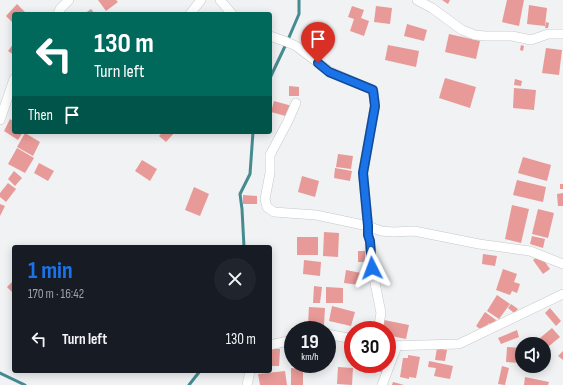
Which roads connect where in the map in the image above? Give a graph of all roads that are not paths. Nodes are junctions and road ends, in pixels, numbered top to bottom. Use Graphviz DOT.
graph roads {
  1 [pos="201,0"];
  2 [pos="220,0"];
  3 [pos="417,0"];
  4 [pos="67,1"];
  5 [pos="59,12"];
  6 [pos="192,12"];
  7 [pos="230,12"];
  8 [pos="563,34"];
  9 [pos="272,37"];
  10 [pos="12,84"];
  11 [pos="296,102"];
  12 [pos="0,120"];
  13 [pos="368,226"];
  14 [pos="563,264"];
  15 [pos="563,294"];
  16 [pos="380,321"];
  17 [pos="284,342"];
  18 [pos="272,345"];
  19 [pos="396,345"];
  20 [pos="250,373"];
  21 [pos="385,373"];
  22 [pos="247,385"];
  23 [pos="382,385"];
  1 -- 6 [label="street"];
  2 -- 7 [label="street"];
  3 -- 8 [label="street"];
  4 -- 5 [label="street"];
  9 -- 13 [label="street"];
  10 -- 12 [label="street"];
  11 -- 13 [label="street"];
  13 -- 14 [label="street"];
  13 -- 16 [label="street"];
  15 -- 19 [label="street"];
  17 -- 18 [label="street"];
  20 -- 22 [label="street"];
  21 -- 23 [label="street"];
}
